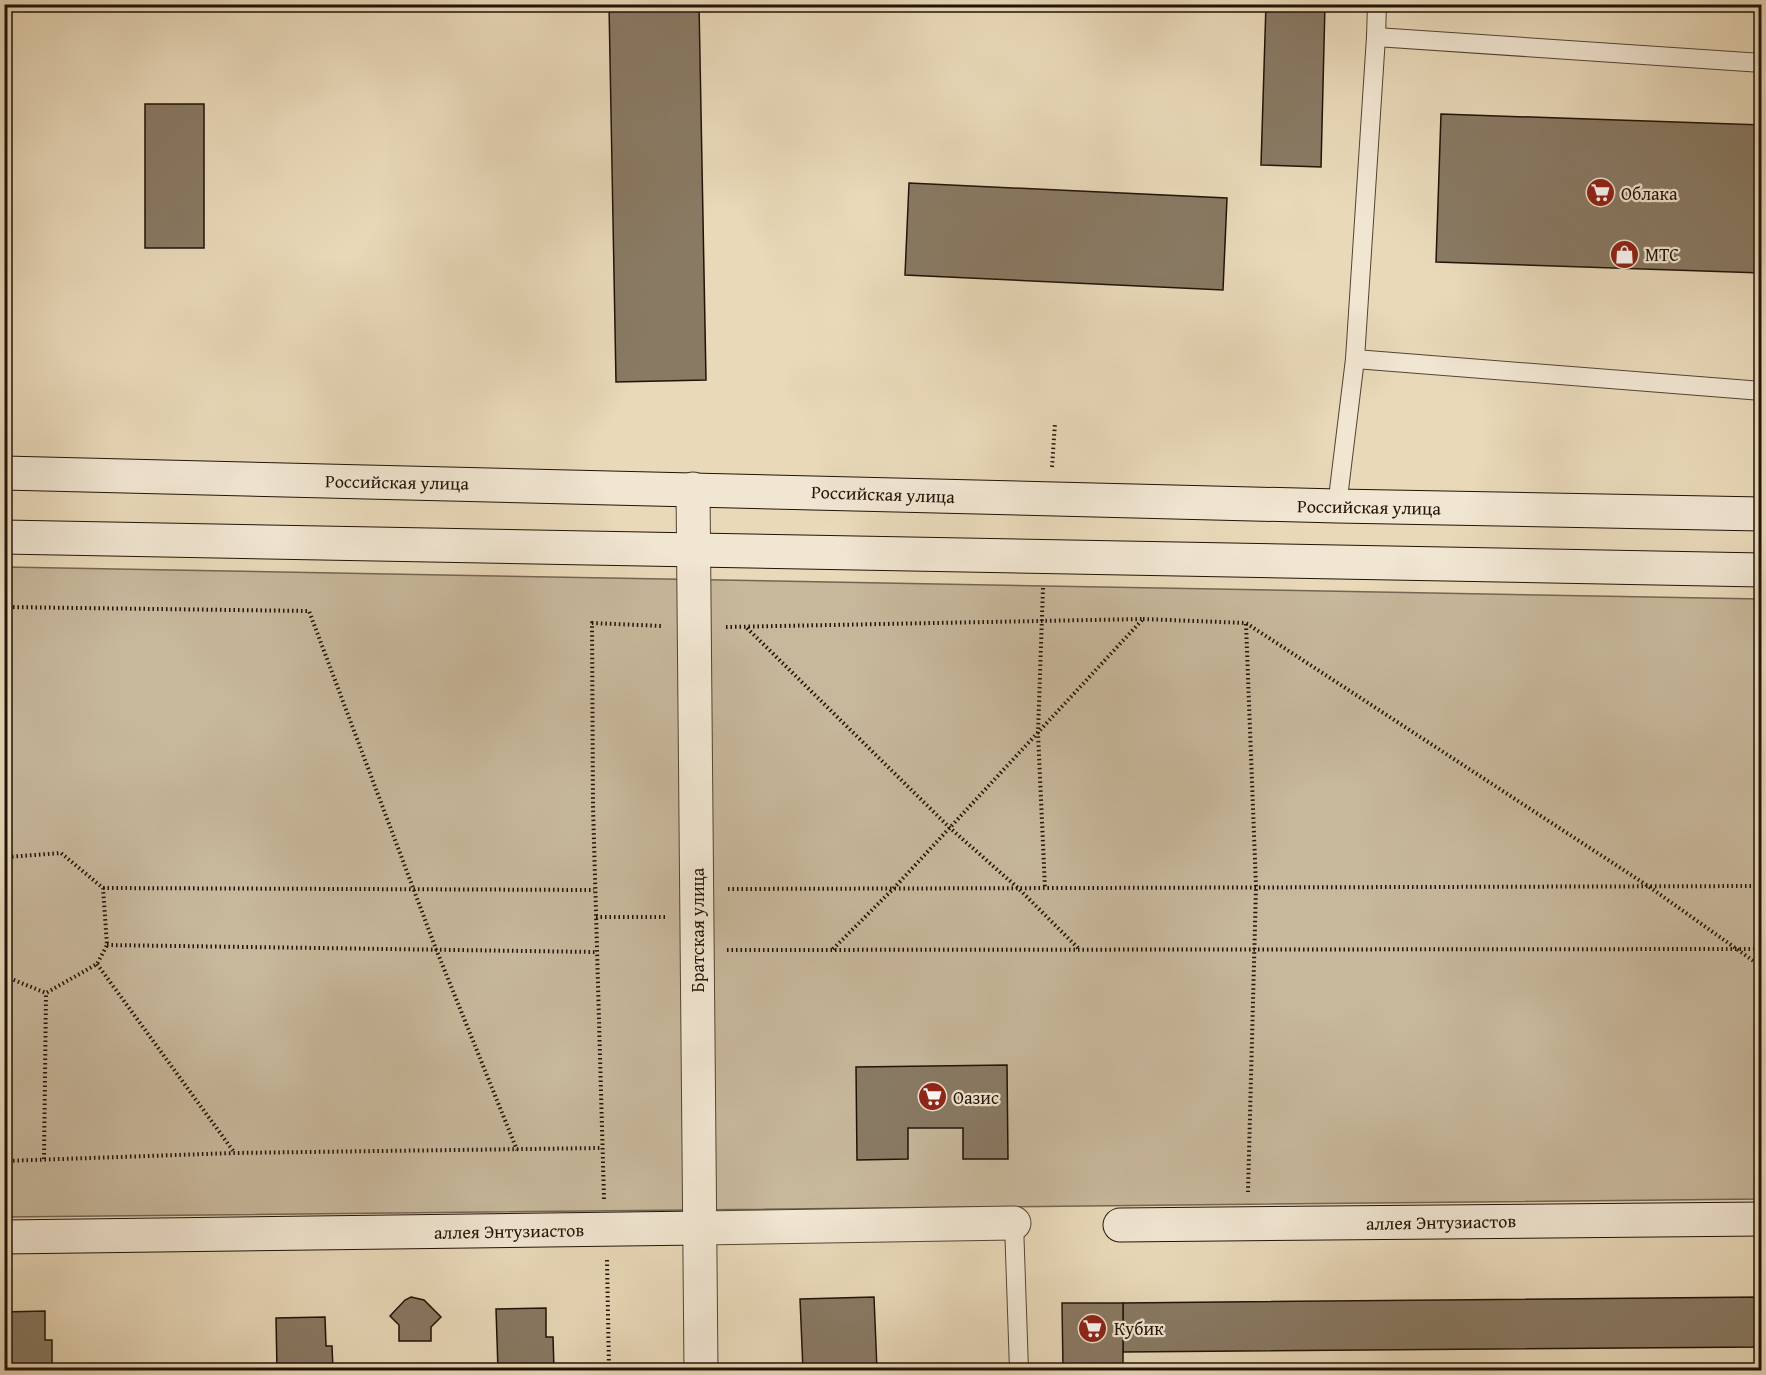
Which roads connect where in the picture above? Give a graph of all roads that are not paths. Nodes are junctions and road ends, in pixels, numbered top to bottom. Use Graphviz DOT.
graph roads {
  1 [pos="1377,4"];
  2 [pos="1376,37"];
  3 [pos="1761,63"];
  4 [pos="1355,359"];
  5 [pos="1761,391"];
  6 [pos="4,472"];
  7 [pos="693,489"];
  8 [pos="1336,506"];
  9 [pos="1761,514"];
  10 [pos="4,537"];
  11 [pos="694,550"];
  12 [pos="1761,570"];
  13 [pos="1761,1218"];
  14 [pos="1014,1223"];
  15 [pos="1120,1225"];
  16 [pos="700,1228"];
  17 [pos="4,1237"];
  18 [pos="701,1371"];
  19 [pos="1019,1371"];
  1 -- 2 [label="lane"];
  2 -- 3 [label="lane"];
  2 -- 4 [label="lane"];
  4 -- 5 [label="lane"];
  4 -- 8 [label="lane"];
  6 -- 7 [label="main road, Российская улица"];
  7 -- 8 [label="main road, Российская улица"];
  7 -- 11 [label="main road, Братская улица"];
  8 -- 9 [label="main road, Российская улица"];
  10 -- 11 [label="main road"];
  11 -- 12 [label="main road"];
  11 -- 16 [label="main road, Братская улица"];
  13 -- 15 [label="main road, аллея Энтузиастов"];
  14 -- 16 [label="main road, аллея Энтузиастов"];
  14 -- 19 [label="lane"];
  16 -- 17 [label="main road, аллея Энтузиастов"];
  16 -- 18 [label="main road, Братская улица"];
}
